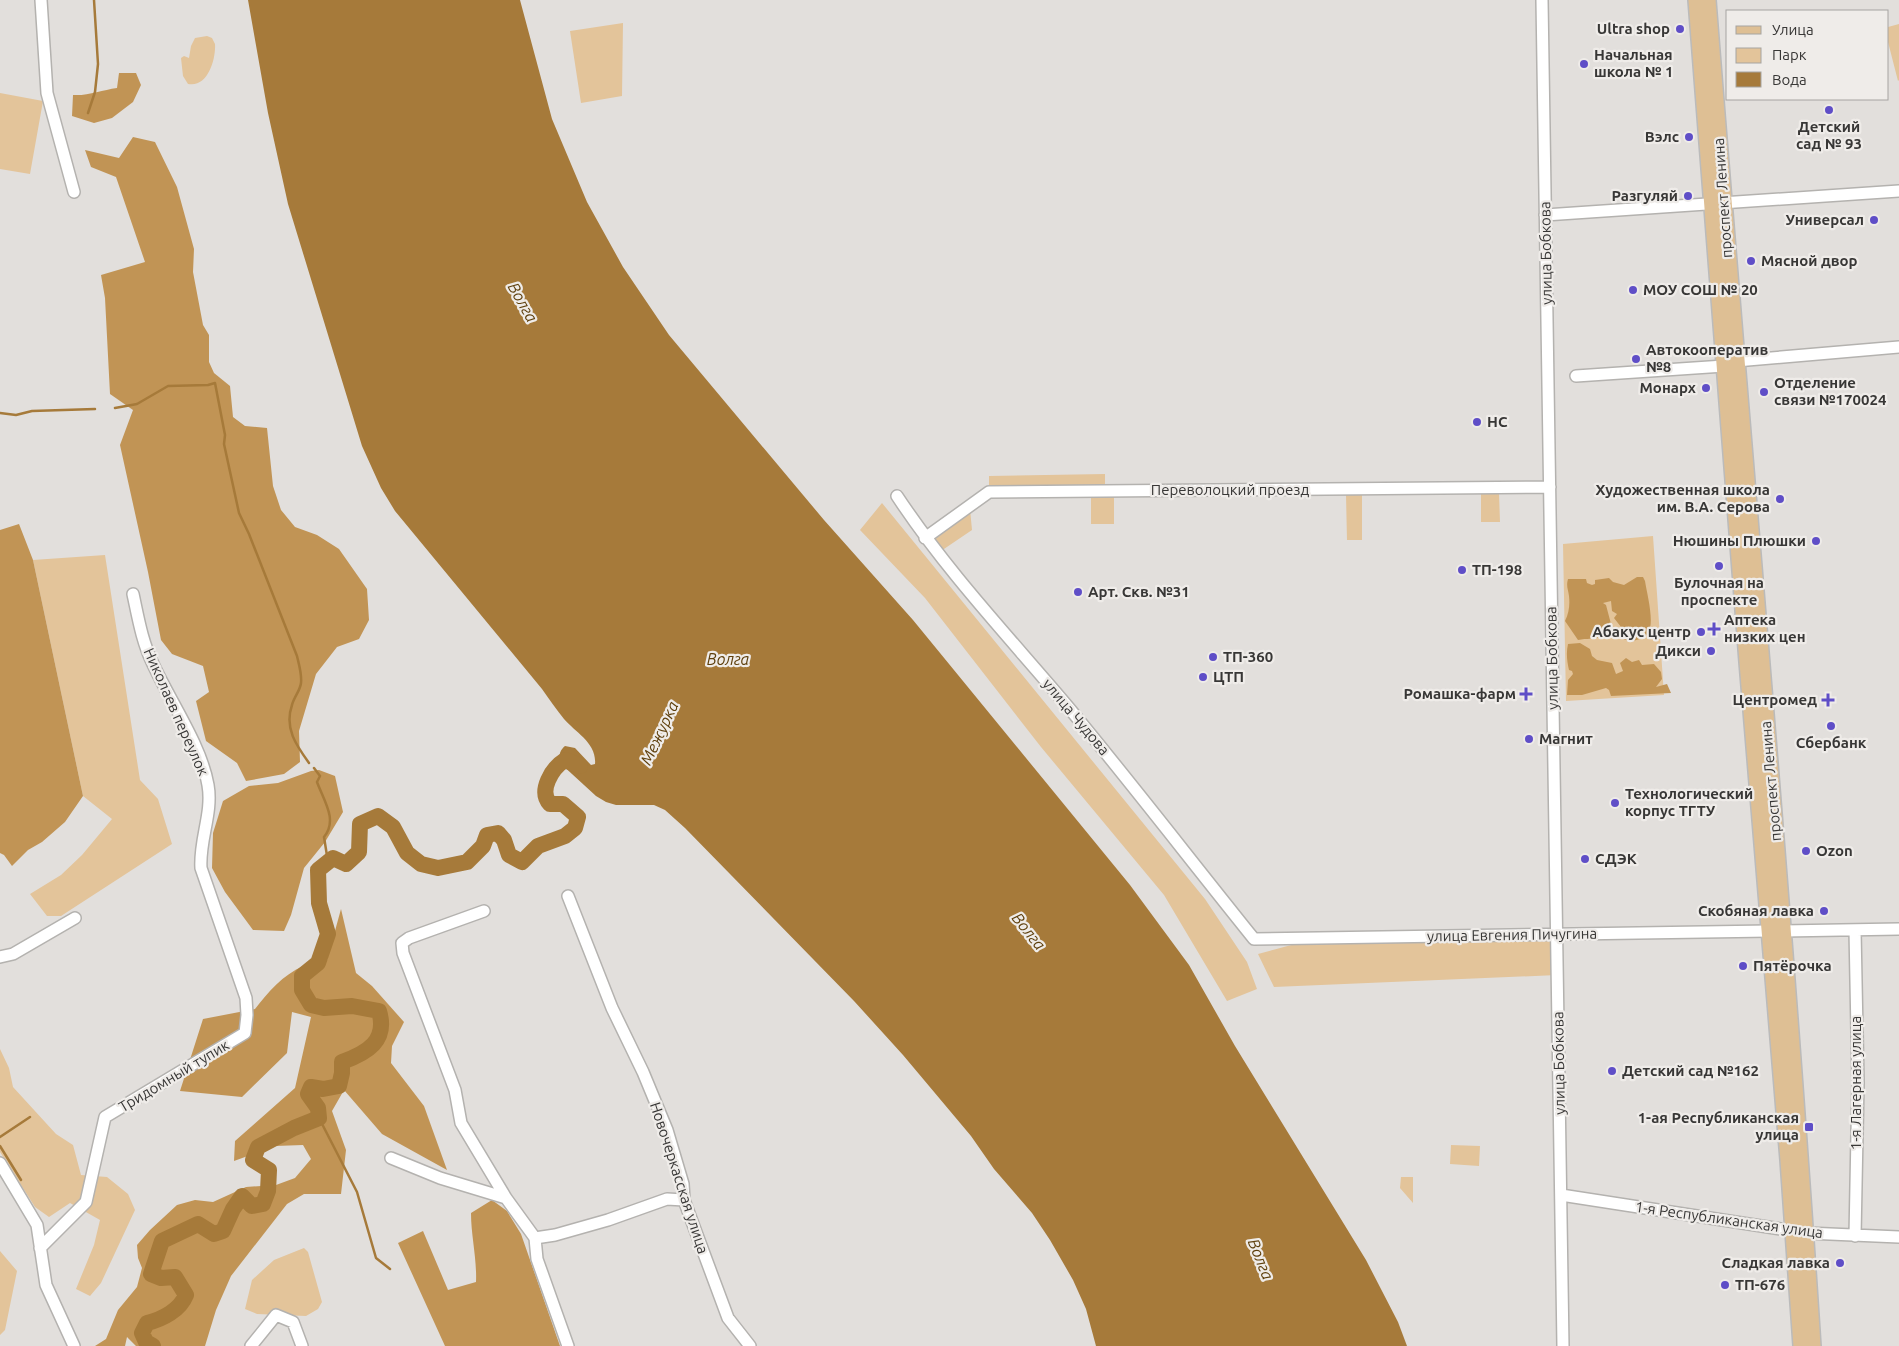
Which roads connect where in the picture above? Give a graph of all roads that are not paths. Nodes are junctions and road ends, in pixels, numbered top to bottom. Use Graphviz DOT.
graph roads {
  1 [pos="41,0"];
  2 [pos="1542,0"];
  3 [pos="1696,0"];
  4 [pos="1708,0"];
  5 [pos="1899,191"];
  6 [pos="74,192"];
  7 [pos="1718,204"];
  8 [pos="1546,215"];
  9 [pos="1899,347"];
  10 [pos="1728,361"];
  11 [pos="1576,376"];
  12 [pos="1550,487"];
  13 [pos="897,496"];
  14 [pos="925,538"];
  15 [pos="133,594"];
  16 [pos="568,896"];
  17 [pos="484,911"];
  18 [pos="75,918"];
  19 [pos="1774,928"];
  20 [pos="1899,929"];
  21 [pos="1855,930"];
  22 [pos="1556,934"];
  23 [pos="1254,939"];
  24 [pos="0,957"];
  25 [pos="245,1033"];
  26 [pos="391,1158"];
  27 [pos="0,1163"];
  28 [pos="1561,1195"];
  29 [pos="506,1198"];
  30 [pos="684,1200"];
  31 [pos="1800,1232"];
  32 [pos="1856,1236"];
  33 [pos="1899,1237"];
  34 [pos="535,1238"];
  35 [pos="40,1248"];
  36 [pos="74,1346"];
  37 [pos="250,1346"];
  38 [pos="302,1346"];
  39 [pos="568,1346"];
  40 [pos="750,1346"];
  41 [pos="1563,1346"];
  42 [pos="1801,1346"];
  43 [pos="1814,1346"];
  1 -- 6 [label="street"];
  2 -- 8 [label="street, улица Бобкова"];
  3 -- 7 [label="main road, проспект Ленина"];
  4 -- 7 [label="main road, проспект Ленина"];
  5 -- 7 [label="street"];
  7 -- 8 [label="street"];
  7 -- 10 [label="main road, проспект Ленина"];
  8 -- 12 [label="street, улица Бобкова"];
  9 -- 10 [label="street"];
  10 -- 11 [label="street"];
  10 -- 19 [label="main road, проспект Ленина"];
  12 -- 14 [label="street, Переволоцкий проезд"];
  12 -- 22 [label="street, улица Бобкова"];
  13 -- 14 [label="street, улица Чудова"];
  14 -- 23 [label="street, улица Чудова"];
  15 -- 25 [label="street, Николаев переулок"];
  16 -- 30 [label="street, Новочеркасская улица"];
  17 -- 29 [label="street"];
  18 -- 24 [label="street"];
  19 -- 21 [label="street, улица Евгения Пичугина"];
  19 -- 22 [label="street, улица Евгения Пичугина"];
  19 -- 31 [label="main road, проспект Ленина"];
  20 -- 21 [label="street, улица Евгения Пичугина"];
  21 -- 32 [label="street, 1-я Лагерная улица"];
  22 -- 23 [label="street, улица Евгения Пичугина"];
  22 -- 28 [label="street, улица Бобкова"];
  25 -- 35 [label="street, Тридомный тупик"];
  26 -- 29 [label="street"];
  27 -- 35 [label="street"];
  28 -- 31 [label="street, 1-я Республиканская улица"];
  28 -- 41 [label="street, улица Бобкова"];
  29 -- 34 [label="street"];
  30 -- 34 [label="street"];
  30 -- 40 [label="street, Новочеркасская улица"];
  31 -- 32 [label="street, 1-я Республиканская улица"];
  31 -- 42 [label="main road"];
  31 -- 43 [label="main road"];
  32 -- 33 [label="street, 1-я Республиканская улица"];
  34 -- 39 [label="street"];
  35 -- 36 [label="street"];
  37 -- 38 [label="street"];
}
